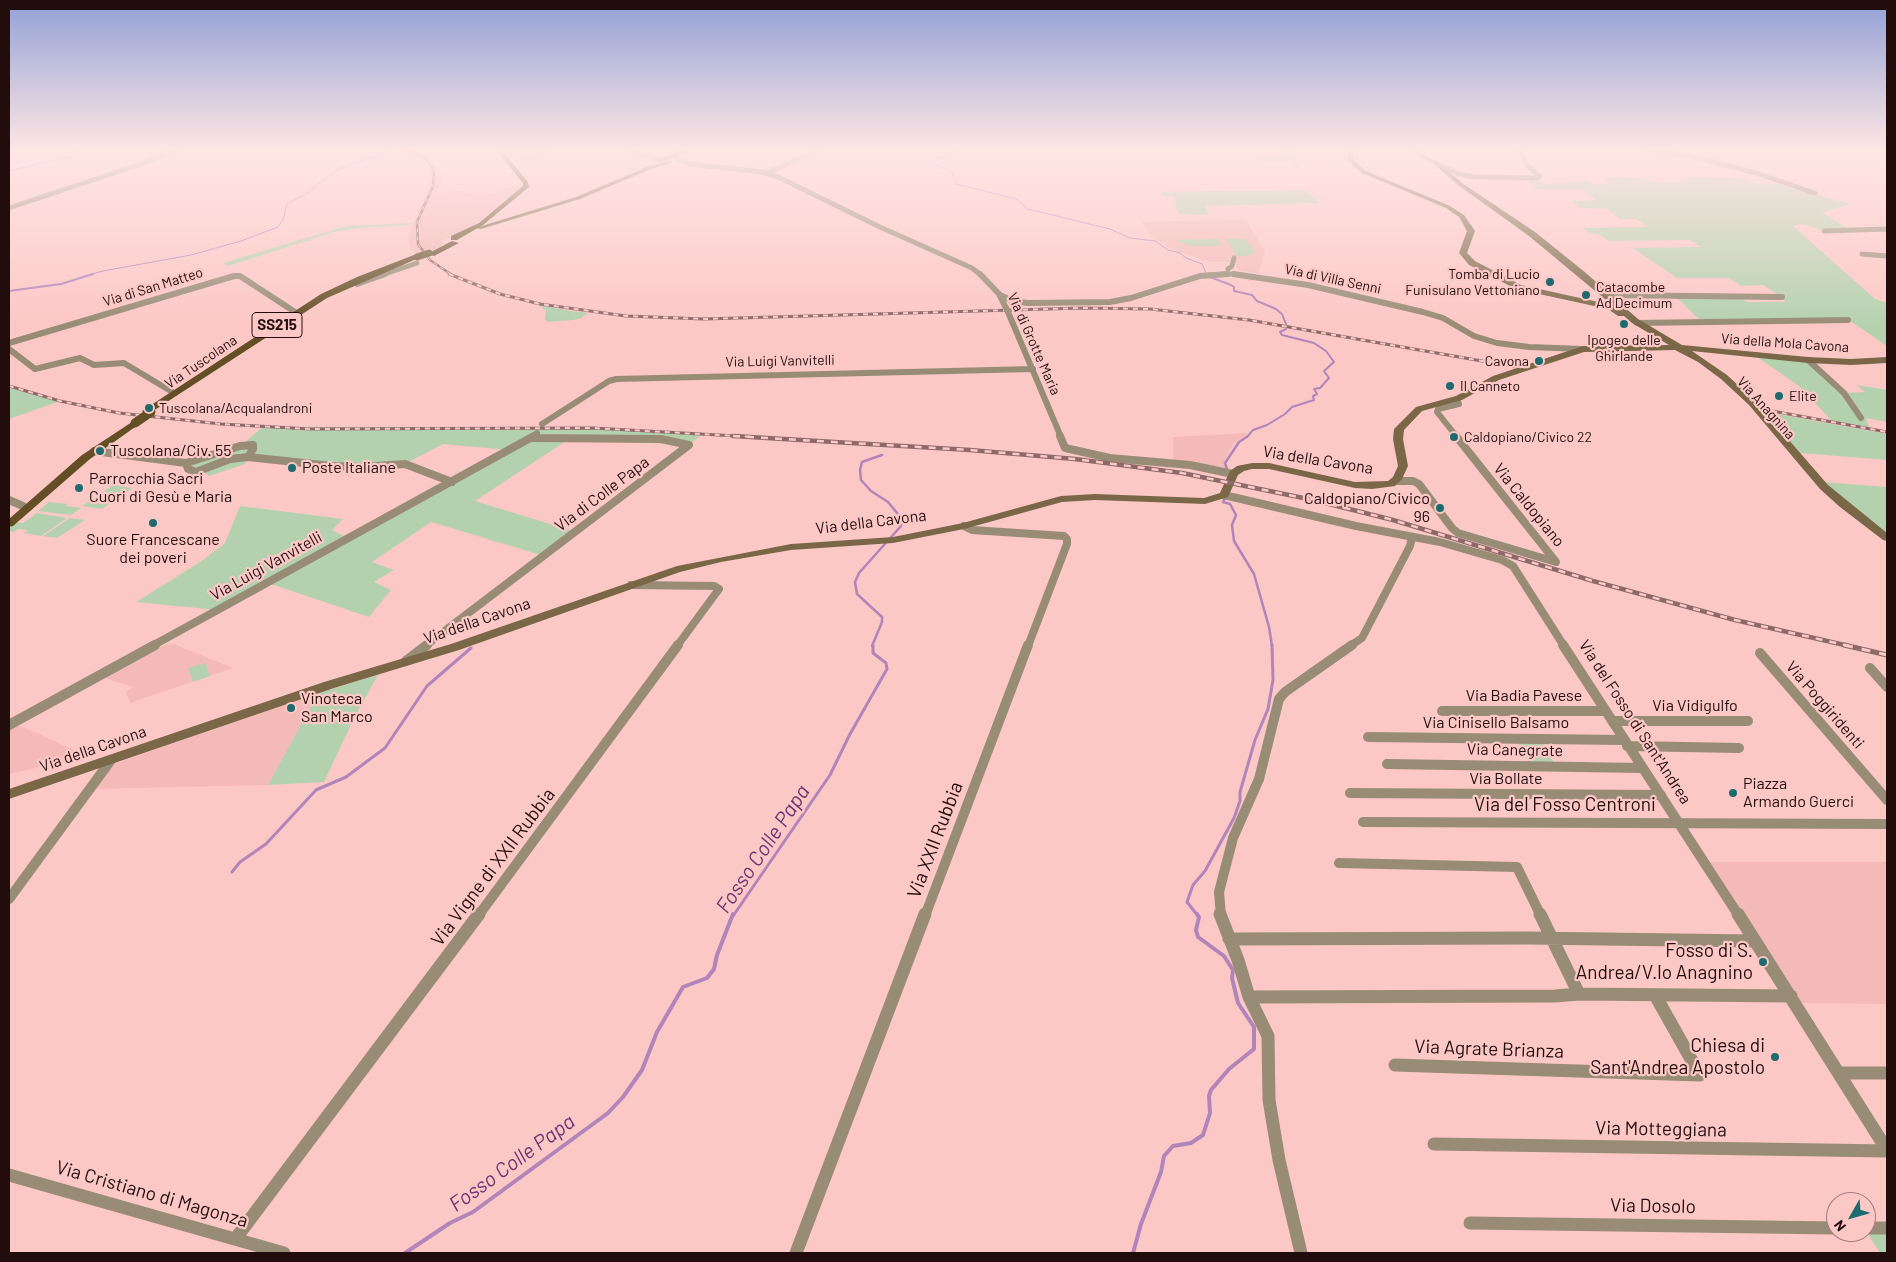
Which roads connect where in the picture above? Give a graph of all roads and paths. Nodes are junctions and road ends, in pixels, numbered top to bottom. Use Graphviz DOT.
graph roads {
  1 [pos="503,208"];
  2 [pos="545,208"];
  3 [pos="840,208"];
  4 [pos="1449,208"];
  5 [pos="1494,208"];
  6 [pos="480,226"];
  7 [pos="1887,229"];
  8 [pos="1824,231"];
  9 [pos="452,241"];
  10 [pos="1862,254"];
  11 [pos="1887,256"];
  12 [pos="1234,258"];
  13 [pos="417,260"];
  14 [pos="1231,271"];
  15 [pos="1250,275"];
  16 [pos="1598,288"];
  17 [pos="1000,295"];
  18 [pos="1606,295"];
  19 [pos="1782,296"];
  20 [pos="1581,300"];
  21 [pos="295,312"];
  22 [pos="1848,320"];
  23 [pos="1638,323"];
  24 [pos="9,343"];
  25 [pos="1540,348"];
  26 [pos="1678,348"];
  27 [pos="9,349"];
  28 [pos="1564,352"];
  29 [pos="1808,360"];
  30 [pos="1887,360"];
  31 [pos="1033,369"];
  32 [pos="1734,389"];
  33 [pos="174,393"];
  34 [pos="1457,399"];
  35 [pos="149,411"];
  36 [pos="1861,418"];
  37 [pos="133,422"];
  38 [pos="542,424"];
  39 [pos="534,435"];
  40 [pos="94,451"];
  41 [pos="248,457"];
  42 [pos="186,463"];
  43 [pos="1233,474"];
  44 [pos="1396,481"];
  45 [pos="452,482"];
  46 [pos="1224,495"];
  47 [pos="9,500"];
  48 [pos="23,506"];
  49 [pos="9,518"];
  50 [pos="9,524"];
  51 [pos="964,526"];
  52 [pos="1412,537"];
  53 [pos="1887,538"];
  54 [pos="1887,544"];
  55 [pos="628,585"];
  56 [pos="1760,653"];
  57 [pos="404,662"];
  58 [pos="1870,668"];
  59 [pos="1887,687"];
  60 [pos="1442,711"];
  61 [pos="1606,711"];
  62 [pos="1612,721"];
  63 [pos="1748,721"];
  64 [pos="9,725"];
  65 [pos="1368,737"];
  66 [pos="1625,743"];
  67 [pos="1740,748"];
  68 [pos="111,760"];
  69 [pos="1387,764"];
  70 [pos="1642,768"];
  71 [pos="1350,793"];
  72 [pos="9,794"];
  73 [pos="1661,795"];
  74 [pos="1887,800"];
  75 [pos="1363,822"];
  76 [pos="1680,823"];
  77 [pos="1887,824"];
  78 [pos="1340,863"];
  79 [pos="9,899"];
  80 [pos="1553,939"];
  81 [pos="1229,940"];
  82 [pos="1755,941"];
  83 [pos="1579,994"];
  84 [pos="1656,995"];
  85 [pos="1791,996"];
  86 [pos="1249,997"];
  87 [pos="1395,1065"];
  88 [pos="1840,1072"];
  89 [pos="1887,1073"];
  90 [pos="1434,1144"];
  91 [pos="1887,1150"];
  92 [pos="9,1175"];
  93 [pos="1470,1224"];
  94 [pos="1826,1228"];
  95 [pos="236,1238"];
  96 [pos="284,1253"];
  97 [pos="796,1253"];
  98 [pos="1301,1253"];
  1 -- 6 [label="main road, Via Tuscolana / SS215"];
  2 -- 6 [label="main road"];
  3 -- 17 [label="street, Via di Grotte Maria"];
  4 -- 20 [label="main road, Via Anagnina"];
  5 -- 16 [label="main road, Via Anagnina"];
  6 -- 9 [label="main road, Via Tuscolana / SS215"];
  6 -- 9 [label="main road, Via Tuscolana / SS215"];
  7 -- 8 [label="street"];
  9 -- 13 [label="main road, Via Tuscolana / SS215, bridge"];
  10 -- 11 [label="street"];
  12 -- 14 [label="street"];
  13 -- 21 [label="main road, Via Tuscolana / SS215"];
  13 -- 35 [label="main road, Via Tuscolana / SS215"];
  14 -- 15 [label="street, Via di Villa Senni"];
  14 -- 17 [label="street, Via di Villa Senni"];
  15 -- 25 [label="street, Via di Villa Senni"];
  16 -- 18 [label="main road, Via Anagnina"];
  16 -- 20 [label="main road, Via Anagnina"];
  17 -- 31 [label="street, Via di Grotte Maria"];
  18 -- 19 [label="street"];
  18 -- 23 [label="main road, Via Anagnina"];
  20 -- 26 [label="main road, Via Anagnina"];
  21 -- 24 [label="street, Via di San Matteo"];
  21 -- 33 [label="main road, Via Tuscolana / SS215"];
  22 -- 23 [label="street"];
  23 -- 26 [label="main road, Via Anagnina"];
  25 -- 28 [label="street"];
  26 -- 28 [label="main road"];
  26 -- 29 [label="main road, Via della Mola Cavona"];
  26 -- 32 [label="main road, Via Anagnina"];
  27 -- 33 [label="street"];
  28 -- 34 [label="main road"];
  29 -- 30 [label="main road, Via della Mola Cavona"];
  29 -- 36 [label="street"];
  31 -- 38 [label="street, Via Luigi Vanvitelli"];
  31 -- 43 [label="street, Via di Grotte Maria"];
  32 -- 53 [label="main road, Via Anagnina"];
  32 -- 54 [label="main road, Via Anagnina"];
  33 -- 35 [label="main road, Via Tuscolana / SS215"];
  34 -- 44 [label="main road"];
  34 -- 44 [label="street, Via Caldopiano"];
  35 -- 37 [label="main road, Via Tuscolana / SS215, bridge"];
  37 -- 40 [label="main road, Via Tuscolana / SS215"];
  37 -- 48 [label="main road, Via Tuscolana / SS215"];
  39 -- 45 [label="street, Via Luigi Vanvitelli"];
  39 -- 57 [label="street, Via di Colle Papa"];
  40 -- 42 [label="street"];
  40 -- 50 [label="main road, Via Tuscolana / SS215"];
  41 -- 42 [label="street"];
  41 -- 42 [label="street"];
  41 -- 45 [label="street"];
  43 -- 44 [label="main road, Via della Cavona"];
  43 -- 46 [label="main road"];
  45 -- 64 [label="street, Via Luigi Vanvitelli"];
  46 -- 51 [label="main road, Via della Cavona"];
  46 -- 52 [label="street, Via del Fosso di Sant'Andrea"];
  47 -- 48 [label="street"];
  48 -- 49 [label="main road, Via Tuscolana / SS215"];
  51 -- 55 [label="main road, Via della Cavona"];
  51 -- 97 [label="street, Via XXII Rubbia"];
  52 -- 61 [label="street, Via del Fosso di Sant'Andrea"];
  52 -- 81 [label="street"];
  55 -- 57 [label="main road, Via della Cavona"];
  55 -- 95 [label="street, Via Vigne di XXII Rubbia"];
  56 -- 74 [label="street, Via Poggiridenti"];
  57 -- 68 [label="main road, Via della Cavona"];
  58 -- 59 [label="street"];
  60 -- 61 [label="street, Via Badia Pavese"];
  61 -- 62 [label="street, Via del Fosso di Sant'Andrea"];
  62 -- 63 [label="street, Via Vidigulfo"];
  62 -- 66 [label="street, Via del Fosso di Sant'Andrea"];
  65 -- 66 [label="street, Via Cinisello Balsamo"];
  66 -- 67 [label="street, Via Cinisello Balsamo"];
  66 -- 70 [label="street, Via del Fosso di Sant'Andrea"];
  68 -- 72 [label="main road, Via della Cavona"];
  68 -- 79 [label="street"];
  69 -- 70 [label="street, Via Canegrate"];
  70 -- 73 [label="street, Via del Fosso di Sant'Andrea"];
  71 -- 73 [label="street, Via Bollate"];
  73 -- 76 [label="street, Via del Fosso di Sant'Andrea"];
  75 -- 76 [label="street, Via del Fosso Centroni"];
  76 -- 77 [label="street, Via del Fosso Centroni"];
  76 -- 82 [label="street, Via del Fosso di Sant'Andrea"];
  78 -- 80 [label="street"];
  80 -- 81 [label="street"];
  80 -- 82 [label="street"];
  80 -- 83 [label="street"];
  81 -- 86 [label="street"];
  82 -- 85 [label="street, Via del Fosso di Sant'Andrea"];
  83 -- 84 [label="street"];
  83 -- 86 [label="street"];
  84 -- 85 [label="street"];
  84 -- 87 [label="street, Via Agrate Brianza"];
  85 -- 88 [label="street, Via del Fosso di Sant'Andrea"];
  86 -- 98 [label="street"];
  88 -- 89 [label="street"];
  88 -- 91 [label="street, Via del Fosso di Sant'Andrea"];
  90 -- 91 [label="street, Via Motteggiana"];
  92 -- 95 [label="street, Via Cristiano di Magonza"];
  93 -- 94 [label="street, Via Dosolo"];
  95 -- 96 [label="street, Via Cristiano di Magonza"];
}
